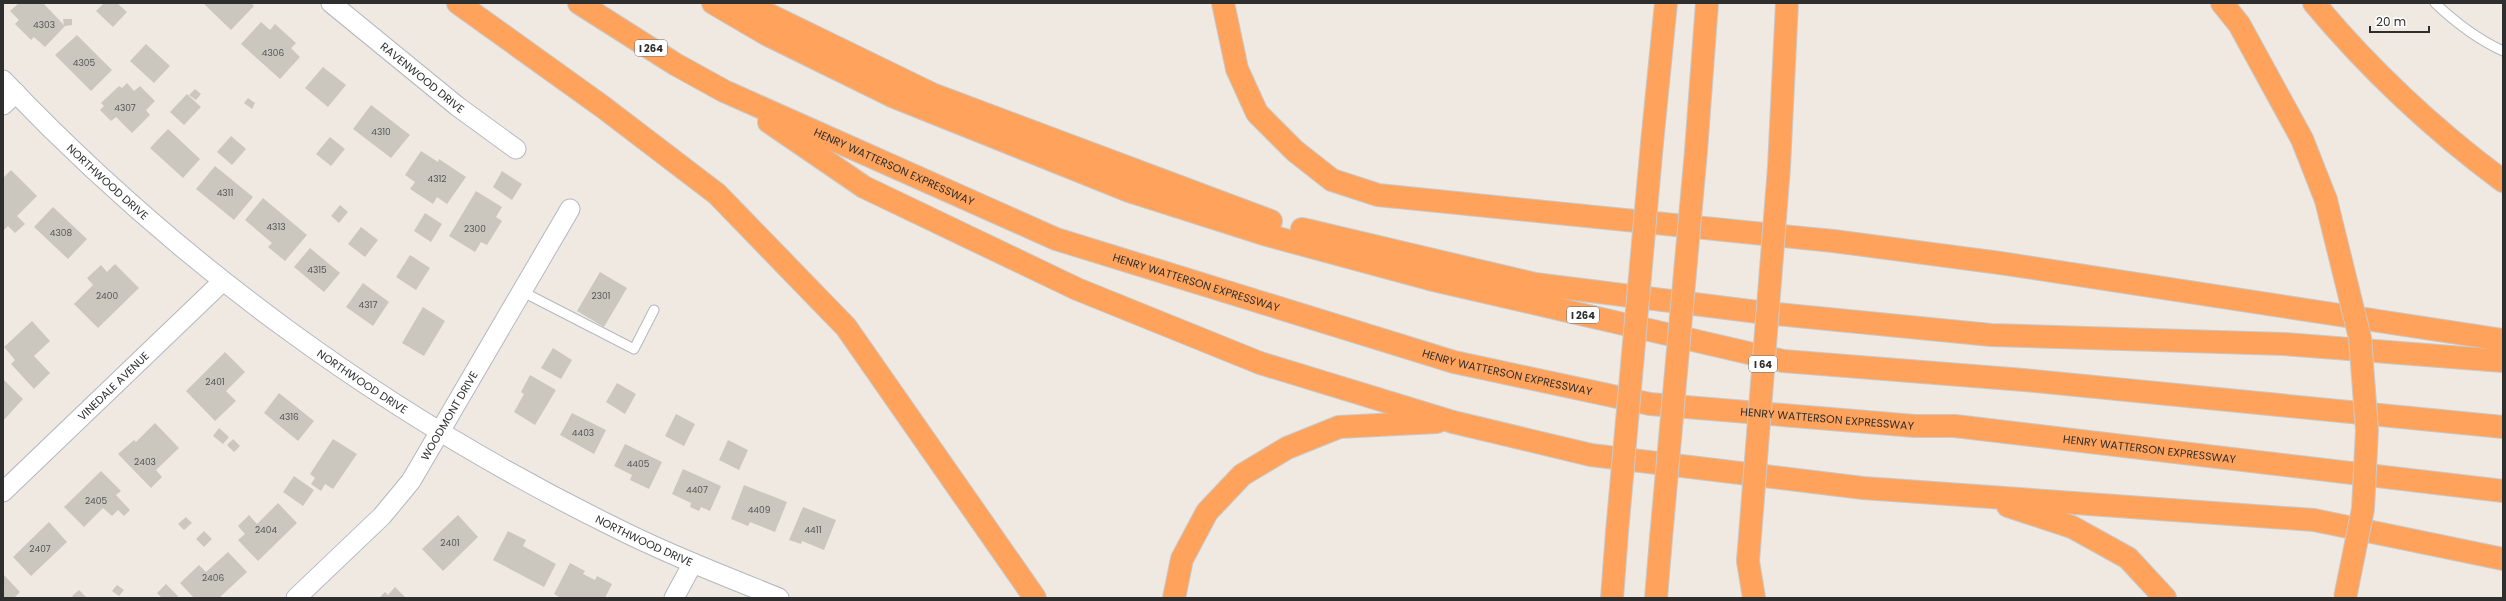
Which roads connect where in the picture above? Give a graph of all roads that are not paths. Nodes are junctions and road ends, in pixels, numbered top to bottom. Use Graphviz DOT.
graph roads {
  1 [pos="331,3"];
  2 [pos="458,3"];
  3 [pos="579,3"];
  4 [pos="713,3"];
  5 [pos="745,3"];
  6 [pos="1223,3"];
  7 [pos="1659,3"];
  8 [pos="1666,3"];
  9 [pos="1707,3"];
  10 [pos="1787,3"];
  11 [pos="2222,3"];
  12 [pos="2314,3"];
  13 [pos="2435,3"];
  14 [pos="1663,25"];
  15 [pos="2503,51"];
  16 [pos="724,91"];
  17 [pos="7,93"];
  18 [pos="516,149"];
  19 [pos="2503,181"];
  20 [pos="570,209"];
  21 [pos="223,281"];
  22 [pos="523,292"];
  23 [pos="654,310"];
  24 [pos="2503,340"];
  25 [pos="2503,361"];
  26 [pos="1453,422"];
  27 [pos="2503,427"];
  28 [pos="441,433"];
  29 [pos="2503,491"];
  30 [pos="3,492"];
  31 [pos="1979,496"];
  32 [pos="2503,559"];
  33 [pos="1748,561"];
  34 [pos="693,563"];
  35 [pos="296,598"];
  36 [pos="674,598"];
  37 [pos="779,598"];
  38 [pos="1035,598"];
  39 [pos="1174,598"];
  40 [pos="1612,598"];
  41 [pos="1656,598"];
  42 [pos="1745,598"];
  43 [pos="1754,598"];
  44 [pos="2164,598"];
  45 [pos="2345,598"];
  1 -- 18 [label="street, RAVENWOOD DRIVE"];
  2 -- 38 [label="highway"];
  3 -- 16 [label="highway, HENRY WATTERSON EXPRESSWAY / I 264"];
  4 -- 27 [label="highway, I 264"];
  5 -- 25 [label="highway"];
  6 -- 24 [label="highway"];
  7 -- 14 [label="highway"];
  8 -- 14 [label="highway"];
  9 -- 41 [label="highway, bridge"];
  10 -- 33 [label="highway, I 64, bridge"];
  11 -- 45 [label="highway, bridge"];
  12 -- 19 [label="highway"];
  13 -- 15 [label="lane"];
  14 -- 40 [label="highway, bridge"];
  16 -- 26 [label="highway"];
  16 -- 29 [label="highway, HENRY WATTERSON EXPRESSWAY / I 264"];
  17 -- 21 [label="street, NORTHWOOD DRIVE"];
  20 -- 22 [label="street, WOODMONT DRIVE"];
  21 -- 28 [label="street, NORTHWOOD DRIVE"];
  21 -- 30 [label="street, VINEDALE AVENUE"];
  22 -- 23 [label="lane"];
  22 -- 28 [label="street, WOODMONT DRIVE"];
  26 -- 31 [label="highway"];
  26 -- 39 [label="highway"];
  28 -- 34 [label="street, NORTHWOOD DRIVE"];
  28 -- 35 [label="street, WOODMONT DRIVE"];
  31 -- 32 [label="highway"];
  31 -- 44 [label="highway"];
  33 -- 42 [label="highway, I 64"];
  33 -- 43 [label="highway"];
  34 -- 36 [label="street"];
  34 -- 37 [label="street, NORTHWOOD DRIVE"];
}
